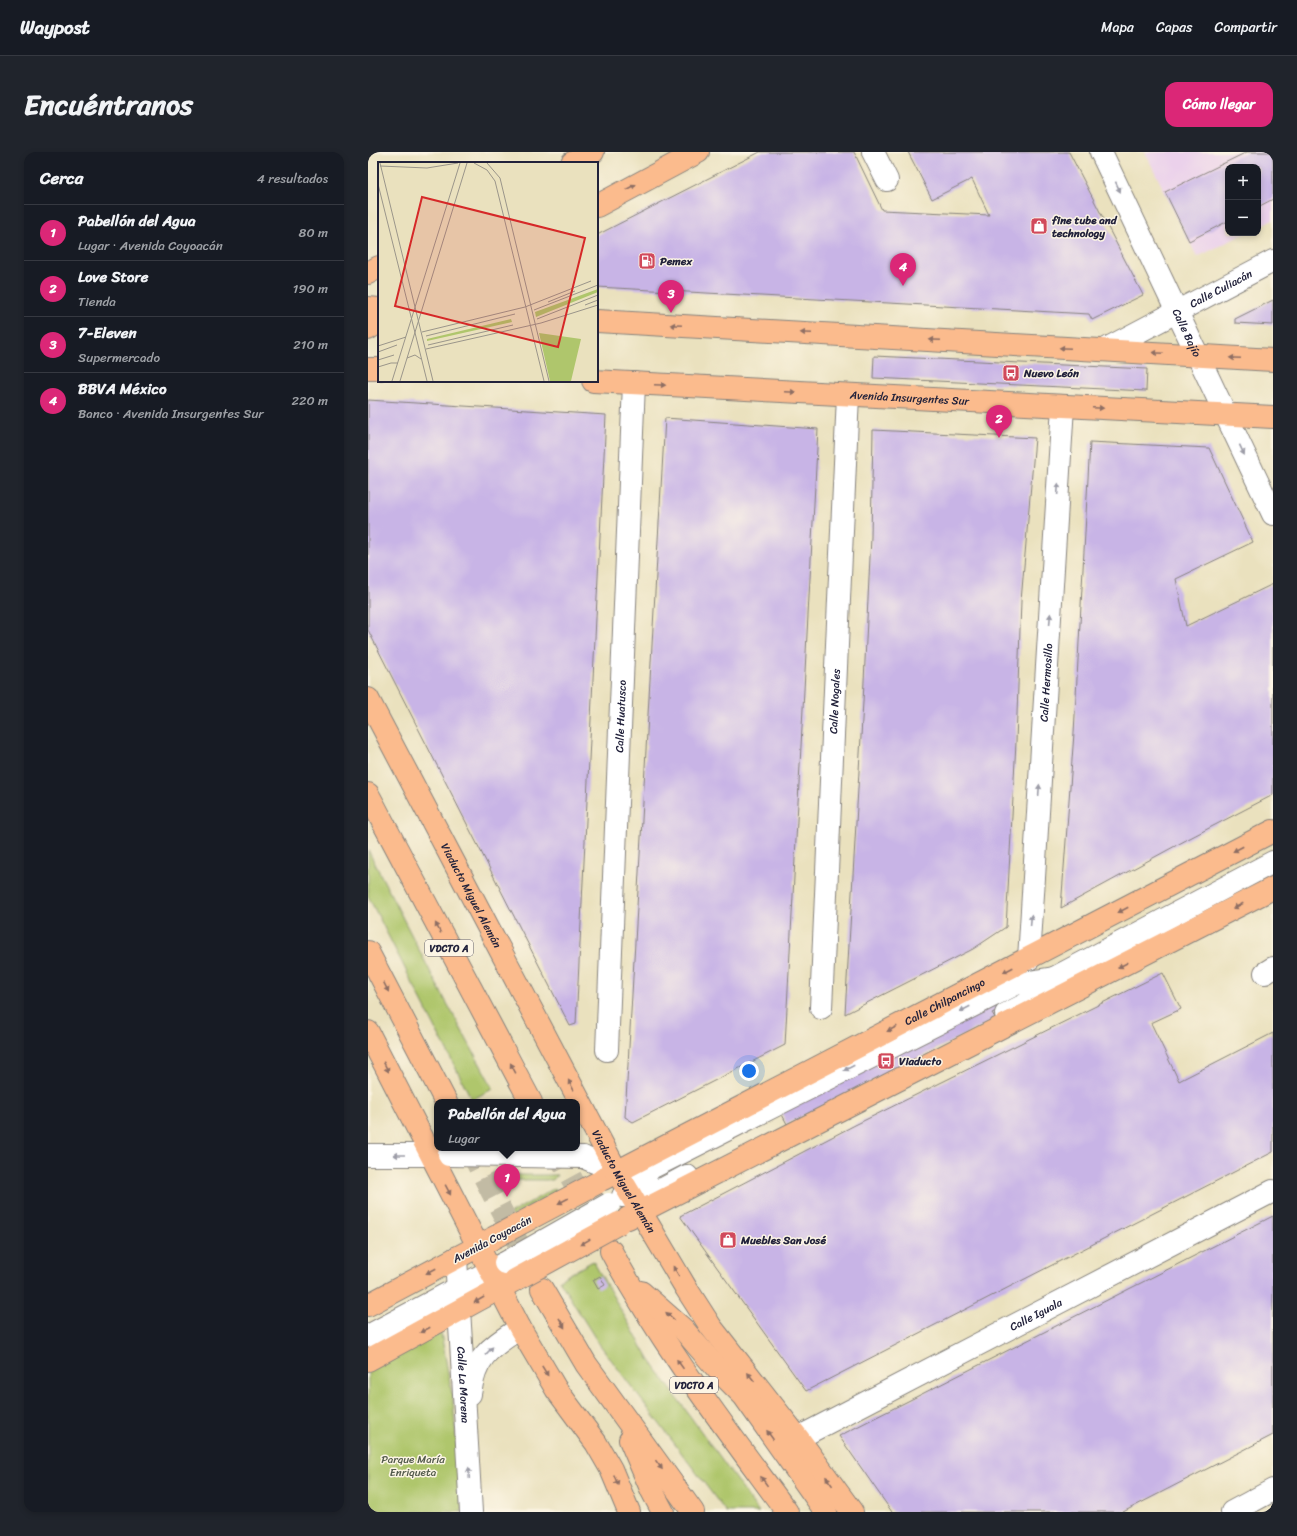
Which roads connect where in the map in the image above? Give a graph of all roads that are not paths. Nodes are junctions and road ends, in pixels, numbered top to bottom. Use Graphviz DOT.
graph roads {
  1 [pos="593,152"];
  2 [pos="698,152"];
  3 [pos="873,152"];
  4 [pos="1101,152"];
  5 [pos="574,162"];
  6 [pos="887,180"];
  7 [pos="598,205"];
  8 [pos="1273,261"];
  9 [pos="378,268"];
  10 [pos="368,273"];
  11 [pos="368,308"];
  12 [pos="378,309"];
  13 [pos="1176,312"];
  14 [pos="598,321"];
  15 [pos="378,323"];
  16 [pos="368,329"];
  17 [pos="1104,350"];
  18 [pos="1197,356"];
  19 [pos="1273,360"];
  20 [pos="368,368"];
  21 [pos="378,369"];
  22 [pos="598,381"];
  23 [pos="634,383"];
  24 [pos="848,395"];
  25 [pos="1063,406"];
  26 [pos="1226,415"];
  27 [pos="1273,417"];
  28 [pos="1273,514"];
  29 [pos="368,699"];
  30 [pos="368,794"];
  31 [pos="1273,831"];
  32 [pos="1273,862"];
  33 [pos="1273,888"];
  34 [pos="368,952"];
  35 [pos="1029,959"];
  36 [pos="820,1008"];
  37 [pos="368,1032"];
  38 [pos="607,1050"];
  39 [pos="444,1099"];
  40 [pos="529,1099"];
  41 [pos="579,1099"];
  42 [pos="580,1102"];
  43 [pos="434,1145"];
  44 [pos="438,1151"];
  45 [pos="368,1155"];
  46 [pos="440,1155"];
  47 [pos="617,1172"];
  48 [pos="1273,1191"];
  49 [pos="629,1193"];
  50 [pos="640,1212"];
  51 [pos="614,1214"];
  52 [pos="485,1242"];
  53 [pos="610,1251"];
  54 [pos="456,1258"];
  55 [pos="502,1275"];
  56 [pos="624,1276"];
  57 [pos="458,1289"];
  58 [pos="542,1289"];
  59 [pos="368,1305"];
  60 [pos="459,1311"];
  61 [pos="520,1328"];
  62 [pos="368,1336"];
  63 [pos="368,1360"];
  64 [pos="615,1406"];
  65 [pos="466,1427"];
  66 [pos="798,1438"];
  67 [pos="1273,1490"];
  68 [pos="471,1512"];
  69 [pos="629,1512"];
  70 [pos="662,1512"];
  71 [pos="693,1512"];
  72 [pos="787,1512"];
  73 [pos="826,1512"];
  74 [pos="852,1512"];
  75 [pos="1232,1512"];
  1 -- 5 [label="main road"];
  7 -- 2 [label="main road, one-way"];
  3 -- 6 [label="street"];
  4 -- 13 [label="street, Calle Bajío, one-way"];
  8 -- 13 [label="street, Calle Culiacán"];
  9 -- 10 [label="main road"];
  11 -- 12 [label="main road"];
  13 -- 17 [label="street, Calle Culiacán"];
  13 -- 18 [label="street, Calle Bajío"];
  17 -- 14 [label="main road, one-way"];
  15 -- 16 [label="main road"];
  18 -- 17 [label="main road, one-way"];
  19 -- 18 [label="main road, one-way"];
  18 -- 26 [label="street, Calle Bajío"];
  20 -- 21 [label="main road"];
  22 -- 23 [label="main road, Avenida Insurgentes Sur"];
  23 -- 24 [label="main road, Avenida Insurgentes Sur, one-way"];
  23 -- 38 [label="street, Calle Huatusco"];
  24 -- 25 [label="main road, Avenida Insurgentes Sur"];
  24 -- 36 [label="street, Calle Nogales"];
  25 -- 26 [label="main road, Avenida Insurgentes Sur, one-way"];
  35 -- 25 [label="street, Calle Hermosillo, one-way"];
  26 -- 27 [label="main road, Avenida Insurgentes Sur"];
  26 -- 28 [label="street, Calle Bajío, one-way"];
  41 -- 29 [label="main road, Viaducto Miguel Alemán, one-way"];
  40 -- 30 [label="main road, VDCTO A, one-way"];
  31 -- 35 [label="main road, Calle Chilpancingo, one-way"];
  32 -- 49 [label="street"];
  33 -- 50 [label="main road, one-way"];
  34 -- 39 [label="main road, one-way"];
  35 -- 47 [label="main road, Calle Chilpancingo, one-way"];
  37 -- 43 [label="main road, one-way"];
  47 -- 42 [label="main road, Viaducto Miguel Alemán, one-way"];
  44 -- 46 [label="main road, one-way"];
  46 -- 45 [label="street, one-way"];
  46 -- 47 [label="street, bridge"];
  46 -- 52 [label="main road, one-way"];
  47 -- 49 [label="main road, Viaducto Miguel Alemán"];
  47 -- 52 [label="main road, Avenida Coyoacán, one-way, bridge"];
  48 -- 66 [label="street, Calle Iguala"];
  49 -- 50 [label="main road, Viaducto Miguel Alemán"];
  49 -- 51 [label="street"];
  50 -- 51 [label="main road"];
  66 -- 50 [label="main road, Viaducto Miguel Alemán, one-way"];
  51 -- 55 [label="main road, bridge"];
  52 -- 54 [label="main road, Avenida Coyoacán"];
  52 -- 55 [label="main road"];
  53 -- 56 [label="main road, VDCTO A"];
  54 -- 57 [label="street, Calle La Morena"];
  54 -- 59 [label="main road, Avenida Coyoacán, one-way"];
  55 -- 57 [label="street"];
  55 -- 60 [label="main road, one-way"];
  55 -- 61 [label="main road"];
  72 -- 56 [label="main road, VDCTO A, one-way"];
  73 -- 56 [label="main road, one-way"];
  57 -- 60 [label="street, Calle La Morena"];
  57 -- 62 [label="street"];
  58 -- 64 [label="main road, one-way"];
  60 -- 63 [label="main road, one-way"];
  60 -- 65 [label="street, Calle La Morena"];
  65 -- 61 [label="street, one-way"];
  61 -- 69 [label="main road, one-way"];
  64 -- 70 [label="main road"];
  64 -- 71 [label="main road, one-way"];
  68 -- 65 [label="street, Calle La Morena, one-way"];
  74 -- 66 [label="main road, Viaducto Miguel Alemán, one-way"];
  67 -- 75 [label="street"];
}
